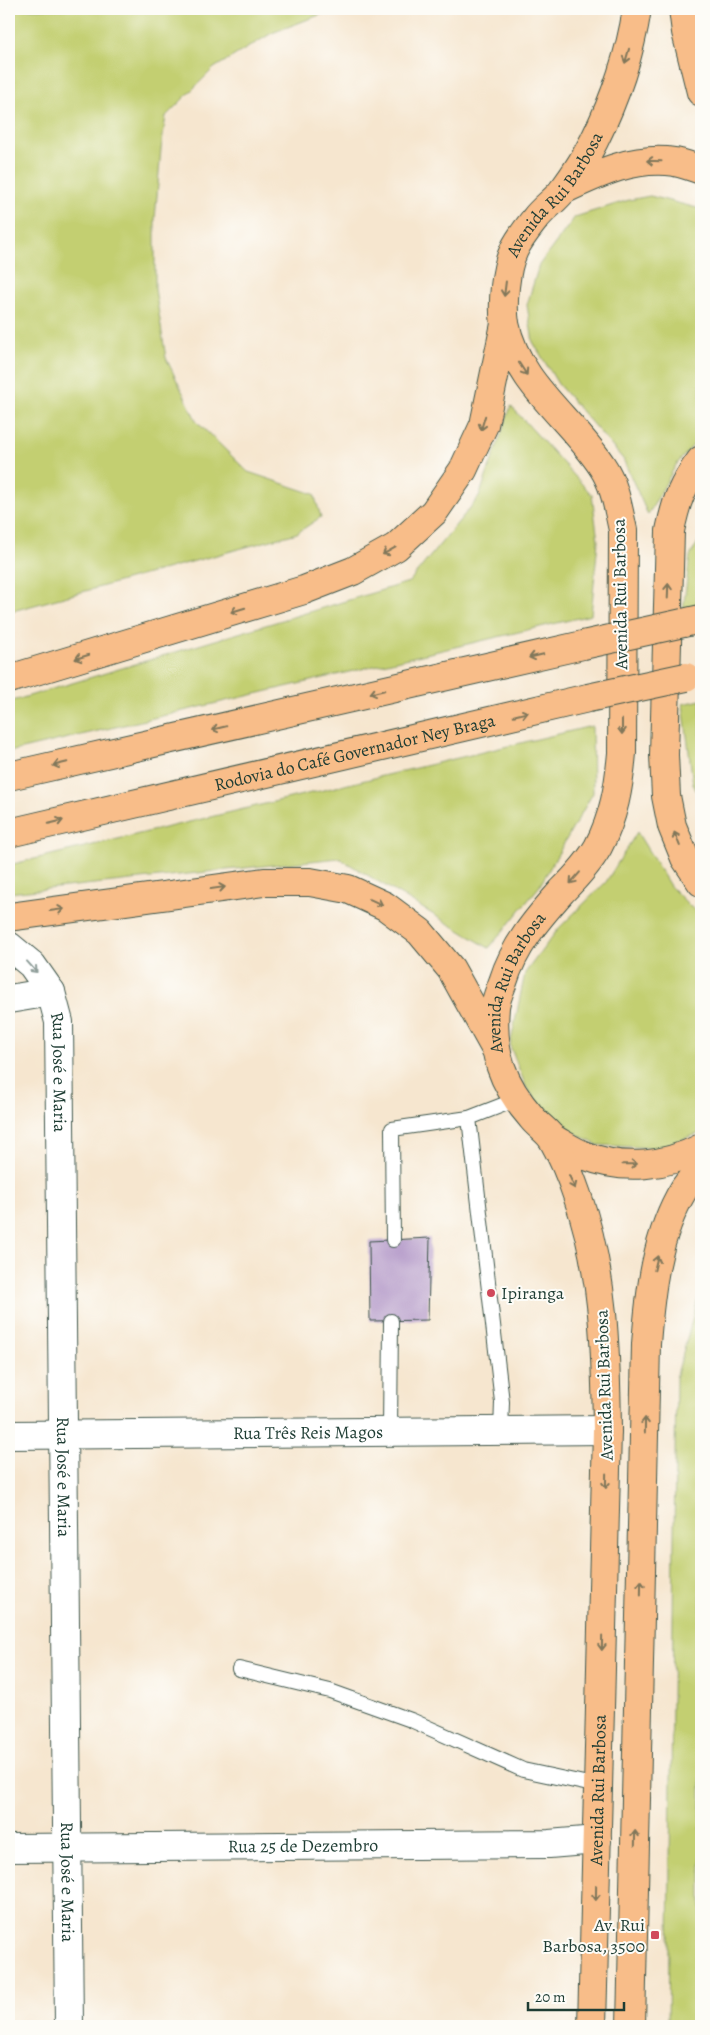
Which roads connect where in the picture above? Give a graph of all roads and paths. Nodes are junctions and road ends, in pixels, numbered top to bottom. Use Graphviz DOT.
graph roads {
  1 [pos="637,9"];
  2 [pos="683,9"];
  3 [pos="701,92"];
  4 [pos="701,170"];
  5 [pos="564,190"];
  6 [pos="506,324"];
  7 [pos="701,460"];
  8 [pos="692,621"];
  9 [pos="694,675"];
  10 [pos="9,679"];
  11 [pos="9,776"];
  12 [pos="9,833"];
  13 [pos="701,882"];
  14 [pos="9,917"];
  15 [pos="9,946"];
  16 [pos="51,992"];
  17 [pos="9,999"];
  18 [pos="494,1048"];
  19 [pos="518,1099"];
  20 [pos="469,1118"];
  21 [pos="552,1138"];
  22 [pos="701,1148"];
  23 [pos="701,1168"];
  24 [pos="393,1240"];
  25 [pos="391,1321"];
  26 [pos="608,1430"];
  27 [pos="501,1431"];
  28 [pos="390,1432"];
  29 [pos="9,1435"];
  30 [pos="63,1435"];
  31 [pos="239,1669"];
  32 [pos="598,1786"];
  33 [pos="597,1840"];
  34 [pos="9,1848"];
  35 [pos="67,1848"];
  36 [pos="69,2026"];
  37 [pos="592,2026"];
  38 [pos="631,2026"];
  1 -- 5 [label="main road, Avenida Rui Barbosa, one-way"];
  2 -- 3 [label="main road"];
  4 -- 5 [label="main road, one-way"];
  5 -- 6 [label="main road, Avenida Rui Barbosa, one-way"];
  6 -- 10 [label="main road, one-way"];
  6 -- 18 [label="main road, Avenida Rui Barbosa, one-way"];
  13 -- 7 [label="main road, one-way"];
  8 -- 11 [label="main road, one-way, bridge"];
  12 -- 9 [label="main road, Rodovia do Café Governador Ney Braga, one-way, bridge"];
  14 -- 18 [label="main road, one-way"];
  15 -- 16 [label="street, Rua José e Maria, one-way"];
  16 -- 17 [label="street"];
  16 -- 30 [label="street, Rua José e Maria"];
  18 -- 19 [label="main road, Avenida Rui Barbosa"];
  19 -- 20 [label="lane"];
  19 -- 21 [label="main road, Avenida Rui Barbosa"];
  20 -- 24 [label="lane"];
  20 -- 27 [label="lane"];
  21 -- 22 [label="main road, one-way"];
  21 -- 26 [label="main road, Avenida Rui Barbosa, one-way"];
  38 -- 23 [label="main road, one-way"];
  25 -- 28 [label="lane"];
  26 -- 27 [label="street, Rua Três Reis Magos"];
  26 -- 32 [label="main road, Avenida Rui Barbosa, one-way"];
  27 -- 28 [label="street, Rua Três Reis Magos"];
  28 -- 30 [label="street, Rua Três Reis Magos"];
  29 -- 30 [label="street, Rua Três Reis Magos"];
  30 -- 35 [label="street, Rua José e Maria"];
  31 -- 32 [label="lane"];
  32 -- 33 [label="main road, Avenida Rui Barbosa"];
  33 -- 35 [label="street, Rua 25 de Dezembro"];
  33 -- 37 [label="main road, Avenida Rui Barbosa, one-way"];
  34 -- 35 [label="street, Rua 25 de Dezembro"];
  35 -- 36 [label="street, Rua José e Maria"];
}
